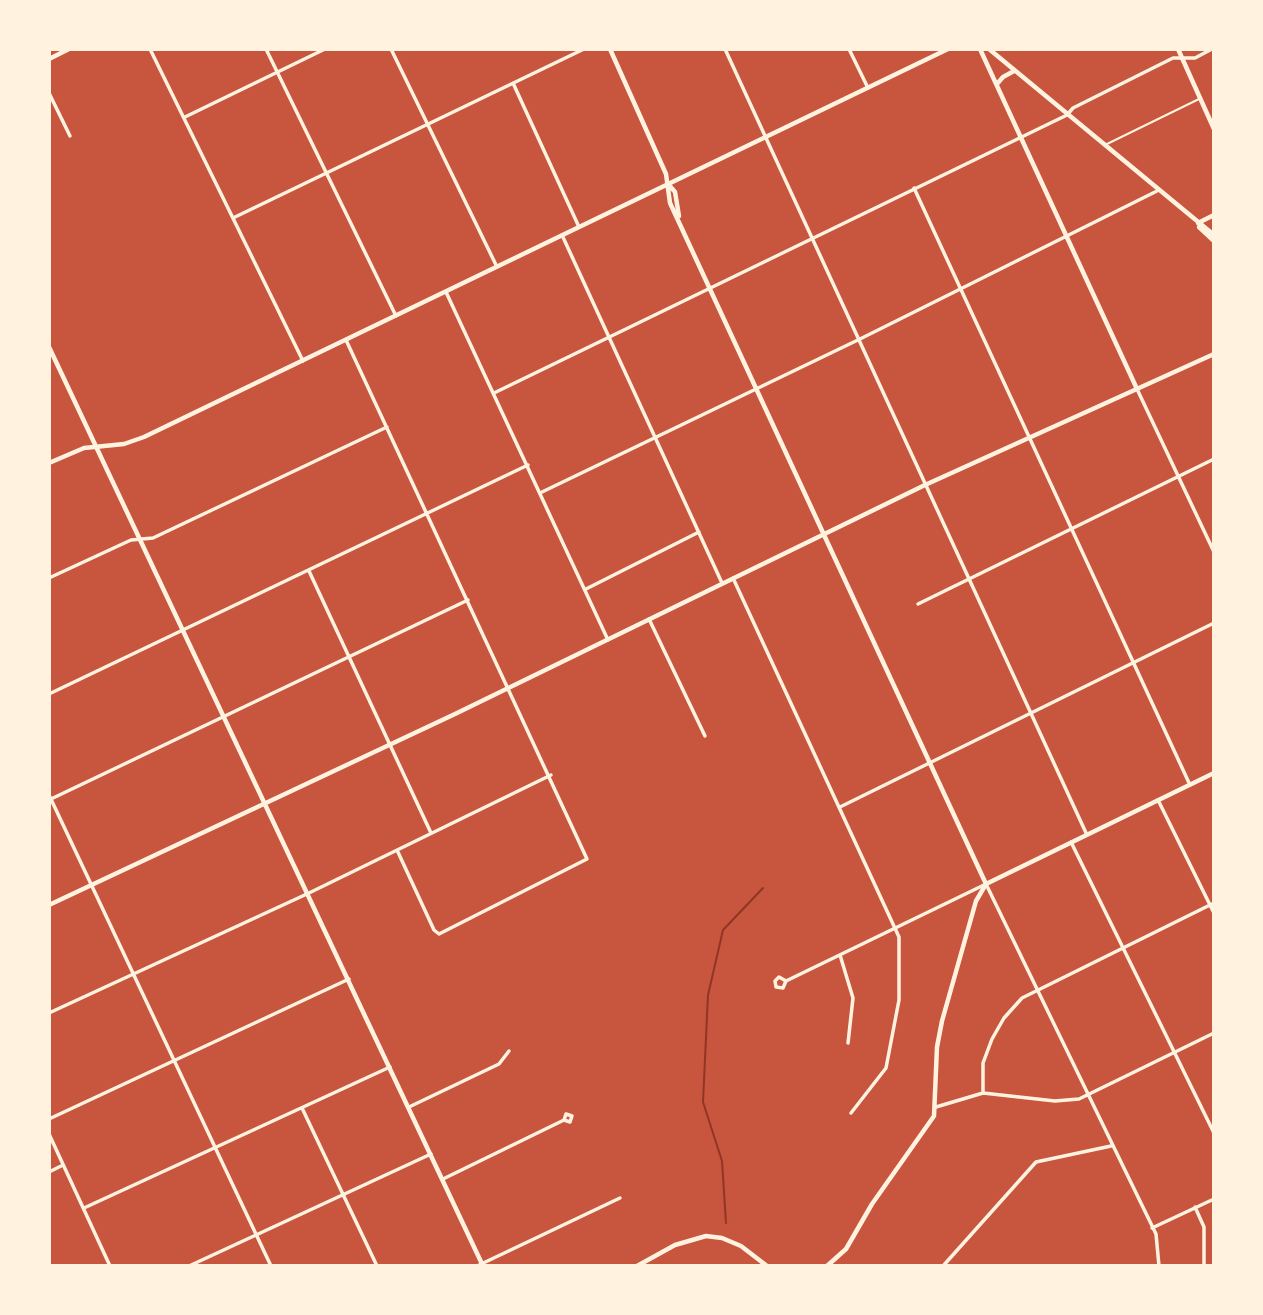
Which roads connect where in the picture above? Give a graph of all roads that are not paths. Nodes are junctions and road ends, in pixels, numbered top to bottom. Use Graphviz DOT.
graph roads {
  1 [pos="69,49"];
  2 [pos="150,49"];
  3 [pos="266,49"];
  4 [pos="325,49"];
  5 [pos="391,49"];
  6 [pos="584,49"];
  7 [pos="610,49"];
  8 [pos="725,49"];
  9 [pos="849,49"];
  10 [pos="948,49"];
  11 [pos="980,49"];
  12 [pos="989,49"];
  13 [pos="1178,49"];
  14 [pos="1212,49"];
  15 [pos="1182,58"];
  16 [pos="49,59"];
  17 [pos="1014,71"];
  18 [pos="277,72"];
  19 [pos="513,83"];
  20 [pos="997,85"];
  21 [pos="868,88"];
  22 [pos="49,93"];
  23 [pos="1200,98"];
  24 [pos="1067,115"];
  25 [pos="185,117"];
  26 [pos="428,124"];
  27 [pos="1214,129"];
  28 [pos="70,136"];
  29 [pos="765,137"];
  30 [pos="1020,137"];
  31 [pos="1104,146"];
  32 [pos="327,173"];
  33 [pos="669,184"];
  34 [pos="914,188"];
  35 [pos="1157,191"];
  36 [pos="1214,215"];
  37 [pos="233,218"];
  38 [pos="1197,223"];
  39 [pos="579,227"];
  40 [pos="562,235"];
  41 [pos="1214,235"];
  42 [pos="1066,237"];
  43 [pos="811,239"];
  44 [pos="1214,242"];
  45 [pos="497,267"];
  46 [pos="711,287"];
  47 [pos="960,289"];
  48 [pos="446,292"];
  49 [pos="396,316"];
  50 [pos="609,337"];
  51 [pos="860,339"];
  52 [pos="346,340"];
  53 [pos="49,347"];
  54 [pos="1214,354"];
  55 [pos="303,361"];
  56 [pos="757,388"];
  57 [pos="1137,389"];
  58 [pos="494,393"];
  59 [pos="387,427"];
  60 [pos="656,437"];
  61 [pos="1028,437"];
  62 [pos="97,446"];
  63 [pos="1214,459"];
  64 [pos="49,463"];
  65 [pos="528,465"];
  66 [pos="1178,477"];
  67 [pos="925,485"];
  68 [pos="542,492"];
  69 [pos="428,513"];
  70 [pos="1071,530"];
  71 [pos="699,532"];
  72 [pos="824,534"];
  73 [pos="142,540"];
  74 [pos="1214,552"];
  75 [pos="309,571"];
  76 [pos="49,578"];
  77 [pos="733,578"];
  78 [pos="969,580"];
  79 [pos="722,583"];
  80 [pos="586,589"];
  81 [pos="468,600"];
  82 [pos="919,604"];
  83 [pos="649,619"];
  84 [pos="1214,623"];
  85 [pos="185,631"];
  86 [pos="608,640"];
  87 [pos="349,658"];
  88 [pos="1132,663"];
  89 [pos="509,687"];
  90 [pos="49,694"];
  91 [pos="1031,714"];
  92 [pos="226,717"];
  93 [pos="705,736"];
  94 [pos="390,745"];
  95 [pos="930,763"];
  96 [pos="1214,773"];
  97 [pos="551,775"];
  98 [pos="1190,785"];
  99 [pos="50,798"];
  100 [pos="1158,800"];
  101 [pos="267,804"];
  102 [pos="840,807"];
  103 [pos="431,832"];
  104 [pos="1087,835"];
  105 [pos="1071,842"];
  106 [pos="397,850"];
  107 [pos="986,884"];
  108 [pos="92,886"];
  109 [pos="309,893"];
  110 [pos="1212,904"];
  111 [pos="49,905"];
  112 [pos="1214,913"];
  113 [pos="896,927"];
  114 [pos="1122,947"];
  115 [pos="840,955"];
  116 [pos="134,974"];
  117 [pos="349,979"];
  118 [pos="786,981"];
  119 [pos="1038,988"];
  120 [pos="49,1013"];
  121 [pos="1214,1033"];
  122 [pos="848,1043"];
  123 [pos="509,1051"];
  124 [pos="1173,1053"];
  125 [pos="175,1060"];
  126 [pos="390,1067"];
  127 [pos="983,1093"];
  128 [pos="1088,1096"];
  129 [pos="409,1107"];
  130 [pos="936,1107"];
  131 [pos="302,1108"];
  132 [pos="850,1113"];
  133 [pos="49,1119"];
  134 [pos="564,1120"];
  135 [pos="1214,1133"];
  136 [pos="49,1134"];
  137 [pos="1111,1146"];
  138 [pos="215,1149"];
  139 [pos="431,1154"];
  140 [pos="64,1165"];
  141 [pos="49,1172"];
  142 [pos="443,1179"];
  143 [pos="343,1195"];
  144 [pos="620,1198"];
  145 [pos="1214,1199"];
  146 [pos="1195,1207"];
  147 [pos="84,1208"];
  148 [pos="1152,1228"];
  149 [pos="256,1235"];
  150 [pos="481,1265"];
  151 [pos="110,1266"];
  152 [pos="190,1266"];
  153 [pos="271,1266"];
  154 [pos="377,1266"];
  155 [pos="637,1266"];
  156 [pos="767,1266"];
  157 [pos="827,1266"];
  158 [pos="943,1266"];
  159 [pos="1159,1266"];
  160 [pos="1204,1266"];
  1 -- 16 [label="street"];
  2 -- 25 [label="street"];
  3 -- 18 [label="street"];
  4 -- 18 [label="street"];
  5 -- 26 [label="street"];
  6 -- 19 [label="street"];
  7 -- 33 [label="street"];
  8 -- 29 [label="street"];
  9 -- 21 [label="street"];
  10 -- 21 [label="street"];
  11 -- 20 [label="street"];
  12 -- 17 [label="street"];
  13 -- 15 [label="street"];
  14 -- 15 [label="street"];
  15 -- 23 [label="street"];
  15 -- 24 [label="street"];
  17 -- 20 [label="street"];
  17 -- 24 [label="street"];
  18 -- 25 [label="street"];
  18 -- 32 [label="street"];
  19 -- 26 [label="street"];
  19 -- 39 [label="street"];
  20 -- 30 [label="street"];
  21 -- 29 [label="street"];
  22 -- 28 [label="street"];
  23 -- 27 [label="street"];
  23 -- 31 [label="lane"];
  24 -- 30 [label="street"];
  24 -- 31 [label="street"];
  25 -- 37 [label="street"];
  26 -- 32 [label="street"];
  26 -- 45 [label="street"];
  29 -- 33 [label="street"];
  29 -- 43 [label="street"];
  30 -- 34 [label="street"];
  30 -- 42 [label="street"];
  31 -- 35 [label="street"];
  32 -- 37 [label="street"];
  32 -- 49 [label="street"];
  33 -- 39 [label="street"];
  33 -- 46 [label="street"];
  34 -- 43 [label="street"];
  34 -- 47 [label="street"];
  35 -- 38 [label="street"];
  35 -- 42 [label="street"];
  36 -- 38 [label="street"];
  37 -- 55 [label="street"];
  38 -- 41 [label="street"];
  38 -- 44 [label="street"];
  39 -- 40 [label="street"];
  40 -- 45 [label="street"];
  40 -- 50 [label="street"];
  42 -- 47 [label="street"];
  42 -- 57 [label="street"];
  43 -- 46 [label="street"];
  43 -- 51 [label="street"];
  45 -- 48 [label="street"];
  46 -- 50 [label="street"];
  46 -- 56 [label="street"];
  47 -- 51 [label="street"];
  47 -- 61 [label="street"];
  48 -- 49 [label="street"];
  48 -- 58 [label="street"];
  49 -- 52 [label="street"];
  50 -- 58 [label="street"];
  50 -- 60 [label="street"];
  51 -- 56 [label="street"];
  51 -- 67 [label="street"];
  52 -- 55 [label="street"];
  52 -- 59 [label="street"];
  53 -- 62 [label="street"];
  54 -- 57 [label="street"];
  55 -- 62 [label="street"];
  56 -- 60 [label="street"];
  56 -- 72 [label="street"];
  57 -- 61 [label="street"];
  57 -- 66 [label="street"];
  58 -- 65 [label="street"];
  59 -- 69 [label="street"];
  59 -- 73 [label="street"];
  60 -- 68 [label="street"];
  60 -- 71 [label="street"];
  61 -- 67 [label="street"];
  61 -- 70 [label="street"];
  62 -- 64 [label="street"];
  62 -- 73 [label="street"];
  63 -- 66 [label="street"];
  65 -- 68 [label="street"];
  65 -- 69 [label="street"];
  66 -- 70 [label="street"];
  66 -- 74 [label="street"];
  67 -- 72 [label="street"];
  67 -- 78 [label="street"];
  68 -- 80 [label="street"];
  69 -- 75 [label="street"];
  69 -- 81 [label="street"];
  70 -- 78 [label="street"];
  70 -- 88 [label="street"];
  71 -- 79 [label="street"];
  71 -- 80 [label="street"];
  72 -- 77 [label="street"];
  72 -- 95 [label="street"];
  73 -- 76 [label="street"];
  73 -- 85 [label="street"];
  75 -- 85 [label="street"];
  75 -- 87 [label="street"];
  77 -- 79 [label="street"];
  77 -- 102 [label="street"];
  78 -- 82 [label="street"];
  78 -- 91 [label="street"];
  79 -- 83 [label="street"];
  80 -- 86 [label="street"];
  81 -- 87 [label="street"];
  81 -- 89 [label="street"];
  83 -- 86 [label="street"];
  83 -- 93 [label="street"];
  84 -- 88 [label="street"];
  85 -- 90 [label="street"];
  85 -- 92 [label="street"];
  86 -- 89 [label="street"];
  87 -- 92 [label="street"];
  87 -- 94 [label="street"];
  88 -- 91 [label="street"];
  88 -- 98 [label="street"];
  89 -- 94 [label="street"];
  89 -- 97 [label="street"];
  91 -- 95 [label="street"];
  91 -- 104 [label="street"];
  92 -- 99 [label="street"];
  92 -- 101 [label="street"];
  94 -- 101 [label="street"];
  94 -- 103 [label="street"];
  95 -- 102 [label="street"];
  95 -- 107 [label="street"];
  96 -- 98 [label="street"];
  97 -- 103 [label="street"];
  97 -- 106 [label="street"];
  98 -- 100 [label="street"];
  99 -- 108 [label="street"];
  100 -- 104 [label="street"];
  100 -- 110 [label="street"];
  101 -- 108 [label="street"];
  101 -- 109 [label="street"];
  102 -- 113 [label="street"];
  103 -- 106 [label="street"];
  104 -- 105 [label="street"];
  105 -- 107 [label="street"];
  105 -- 114 [label="street"];
  106 -- 109 [label="street"];
  107 -- 113 [label="street"];
  107 -- 119 [label="street"];
  107 -- 130 [label="street"];
  108 -- 111 [label="street"];
  108 -- 116 [label="street"];
  109 -- 116 [label="street"];
  109 -- 117 [label="street"];
  110 -- 112 [label="street"];
  110 -- 114 [label="street"];
  113 -- 115 [label="street"];
  113 -- 132 [label="street"];
  114 -- 119 [label="street"];
  114 -- 124 [label="street"];
  115 -- 118 [label="street"];
  115 -- 122 [label="street"];
  116 -- 120 [label="street"];
  116 -- 125 [label="street"];
  117 -- 125 [label="street"];
  117 -- 126 [label="street"];
  119 -- 127 [label="street"];
  119 -- 128 [label="street"];
  121 -- 124 [label="street"];
  123 -- 129 [label="street"];
  124 -- 128 [label="street"];
  124 -- 135 [label="street"];
  125 -- 133 [label="street"];
  125 -- 138 [label="street"];
  126 -- 129 [label="street"];
  126 -- 131 [label="street"];
  127 -- 128 [label="street"];
  127 -- 130 [label="street"];
  128 -- 137 [label="street"];
  129 -- 139 [label="street"];
  130 -- 157 [label="street"];
  131 -- 138 [label="street"];
  131 -- 143 [label="street"];
  134 -- 142 [label="street"];
  136 -- 140 [label="street"];
  137 -- 148 [label="street"];
  137 -- 158 [label="street"];
  138 -- 147 [label="street"];
  138 -- 149 [label="street"];
  139 -- 142 [label="street"];
  139 -- 143 [label="street"];
  140 -- 141 [label="street"];
  140 -- 147 [label="street"];
  142 -- 150 [label="street"];
  143 -- 149 [label="street"];
  143 -- 154 [label="street"];
  144 -- 150 [label="street"];
  145 -- 146 [label="street"];
  146 -- 148 [label="street"];
  146 -- 160 [label="street"];
  147 -- 151 [label="street"];
  148 -- 159 [label="street"];
  149 -- 152 [label="street"];
  149 -- 153 [label="street"];
  155 -- 156 [label="street"];
}
